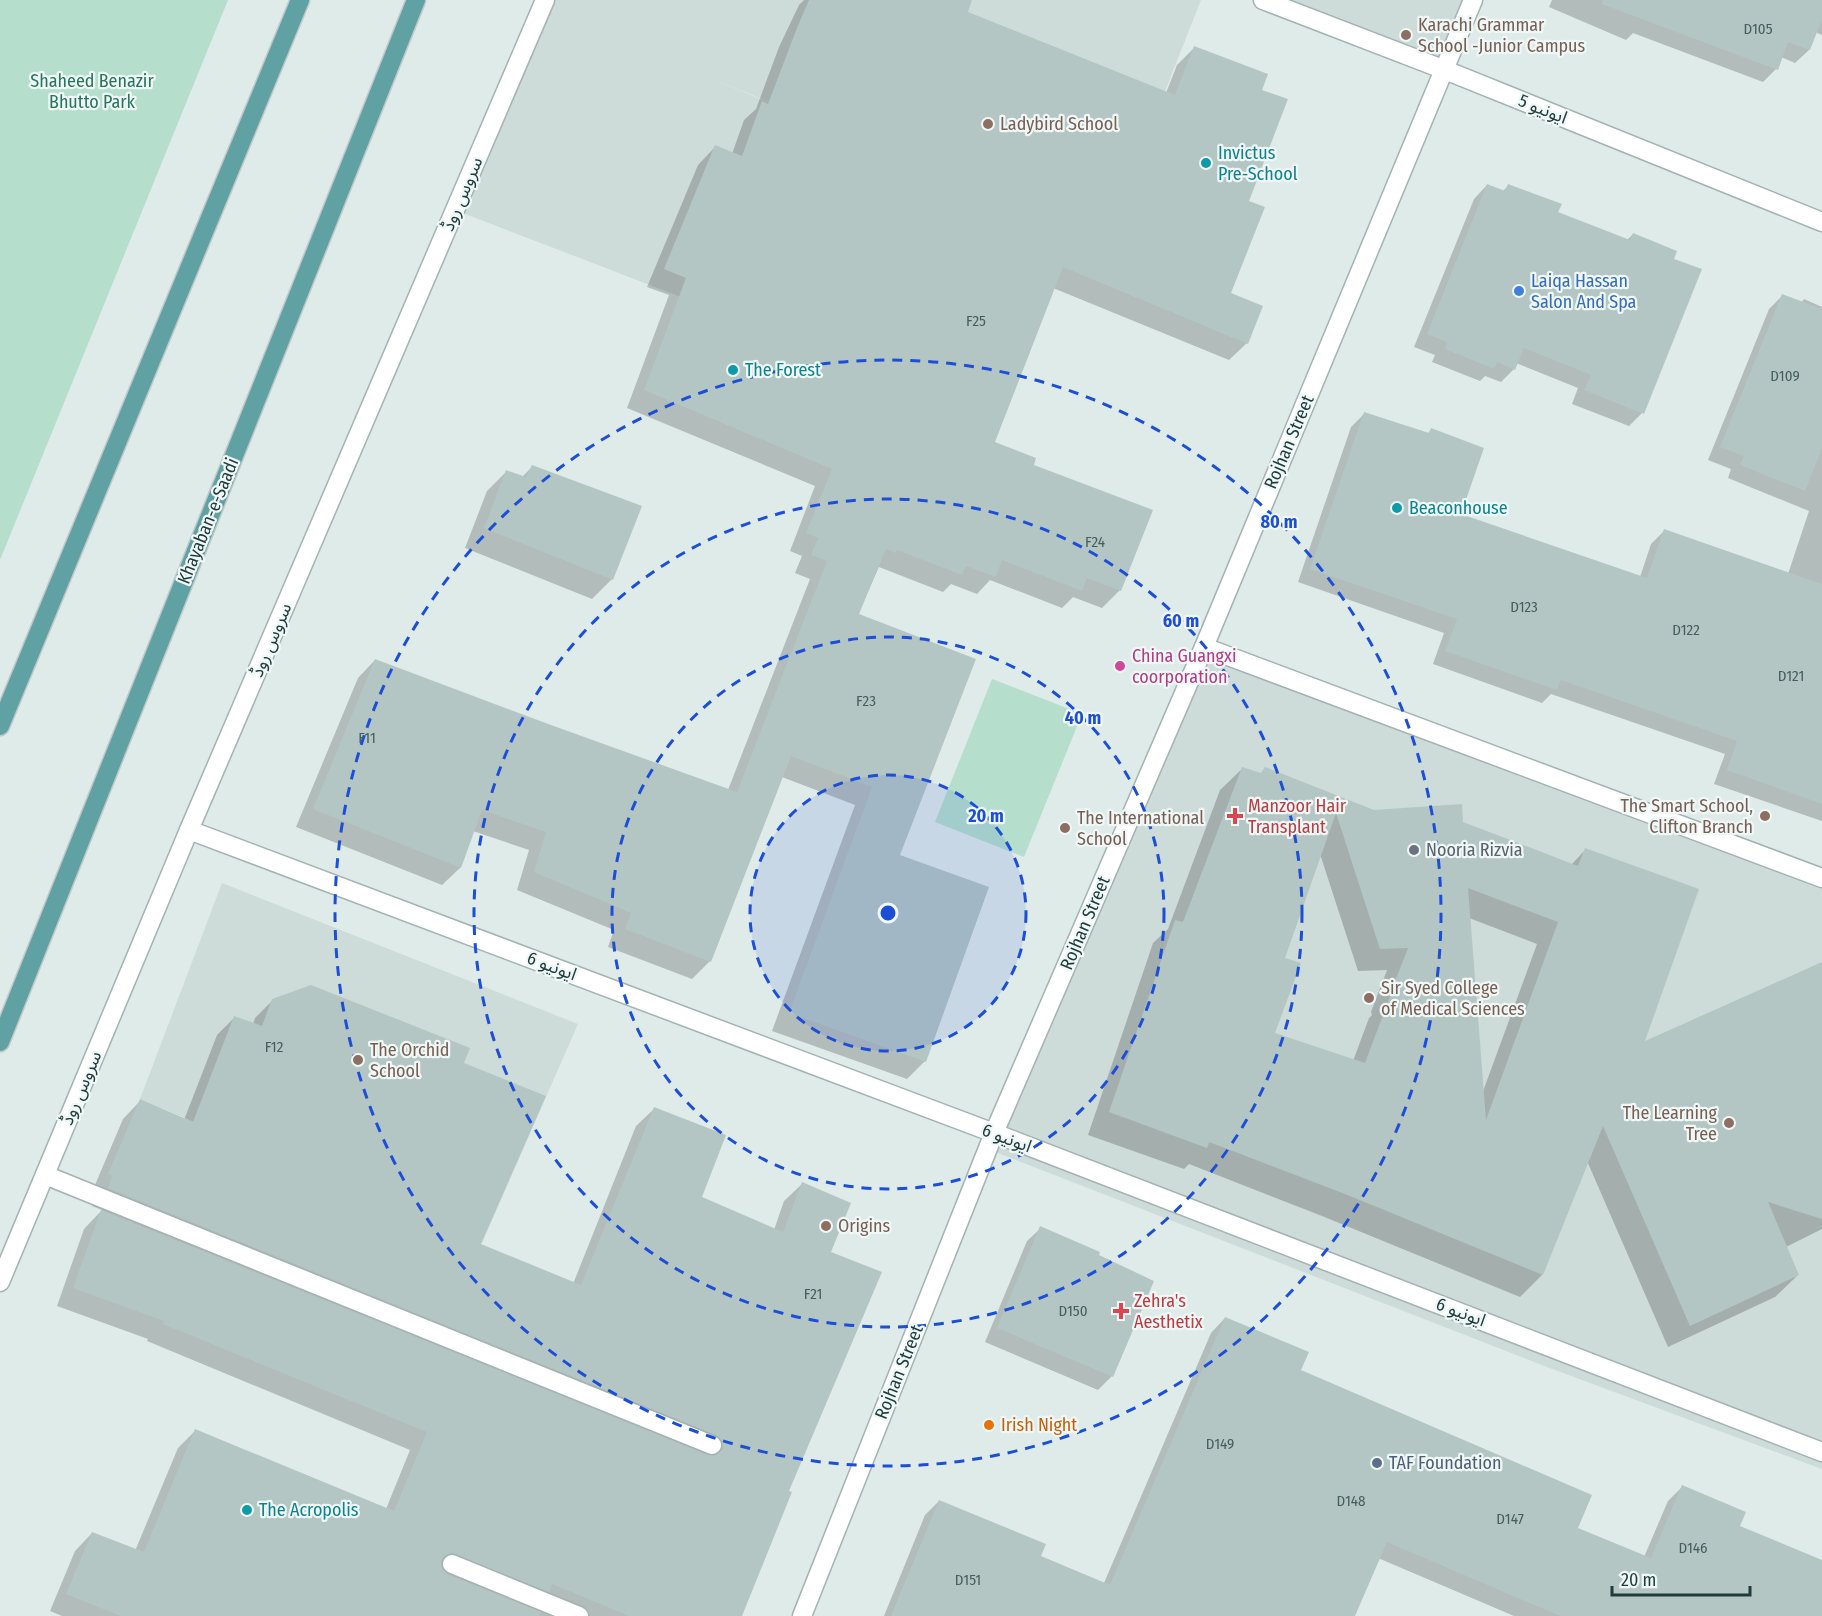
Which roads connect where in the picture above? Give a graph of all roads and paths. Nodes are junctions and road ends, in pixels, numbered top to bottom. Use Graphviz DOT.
graph roads {
  1 [pos="300,0"];
  2 [pos="416,0"];
  3 [pos="545,0"];
  4 [pos="1263,0"];
  5 [pos="1473,0"];
  6 [pos="1445,70"];
  7 [pos="1822,222"];
  8 [pos="1204,647"];
  9 [pos="0,726"];
  10 [pos="189,830"];
  11 [pos="1822,878"];
  12 [pos="0,1042"];
  13 [pos="994,1133"];
  14 [pos="45,1175"];
  15 [pos="0,1282"];
  16 [pos="712,1445"];
  17 [pos="1822,1452"];
  18 [pos="452,1564"];
  19 [pos="579,1616"];
  20 [pos="802,1616"];
  1 -- 9 [label="main road"];
  2 -- 12 [label="main road, Khayaban-e-Saadi"];
  3 -- 10 [label="street, سروس روڈ"];
  4 -- 6 [label="street, ایونیو 5"];
  5 -- 6 [label="street, Rojhan Street"];
  6 -- 7 [label="street, ایونیو 5"];
  6 -- 8 [label="street, Rojhan Street"];
  8 -- 11 [label="street"];
  8 -- 13 [label="street, Rojhan Street"];
  10 -- 13 [label="street, ایونیو 6"];
  10 -- 14 [label="street, سروس روڈ"];
  13 -- 17 [label="street, ایونیو 6"];
  13 -- 20 [label="street, Rojhan Street"];
  14 -- 15 [label="street, سروس روڈ"];
  14 -- 16 [label="street"];
  18 -- 19 [label="street"];
}
